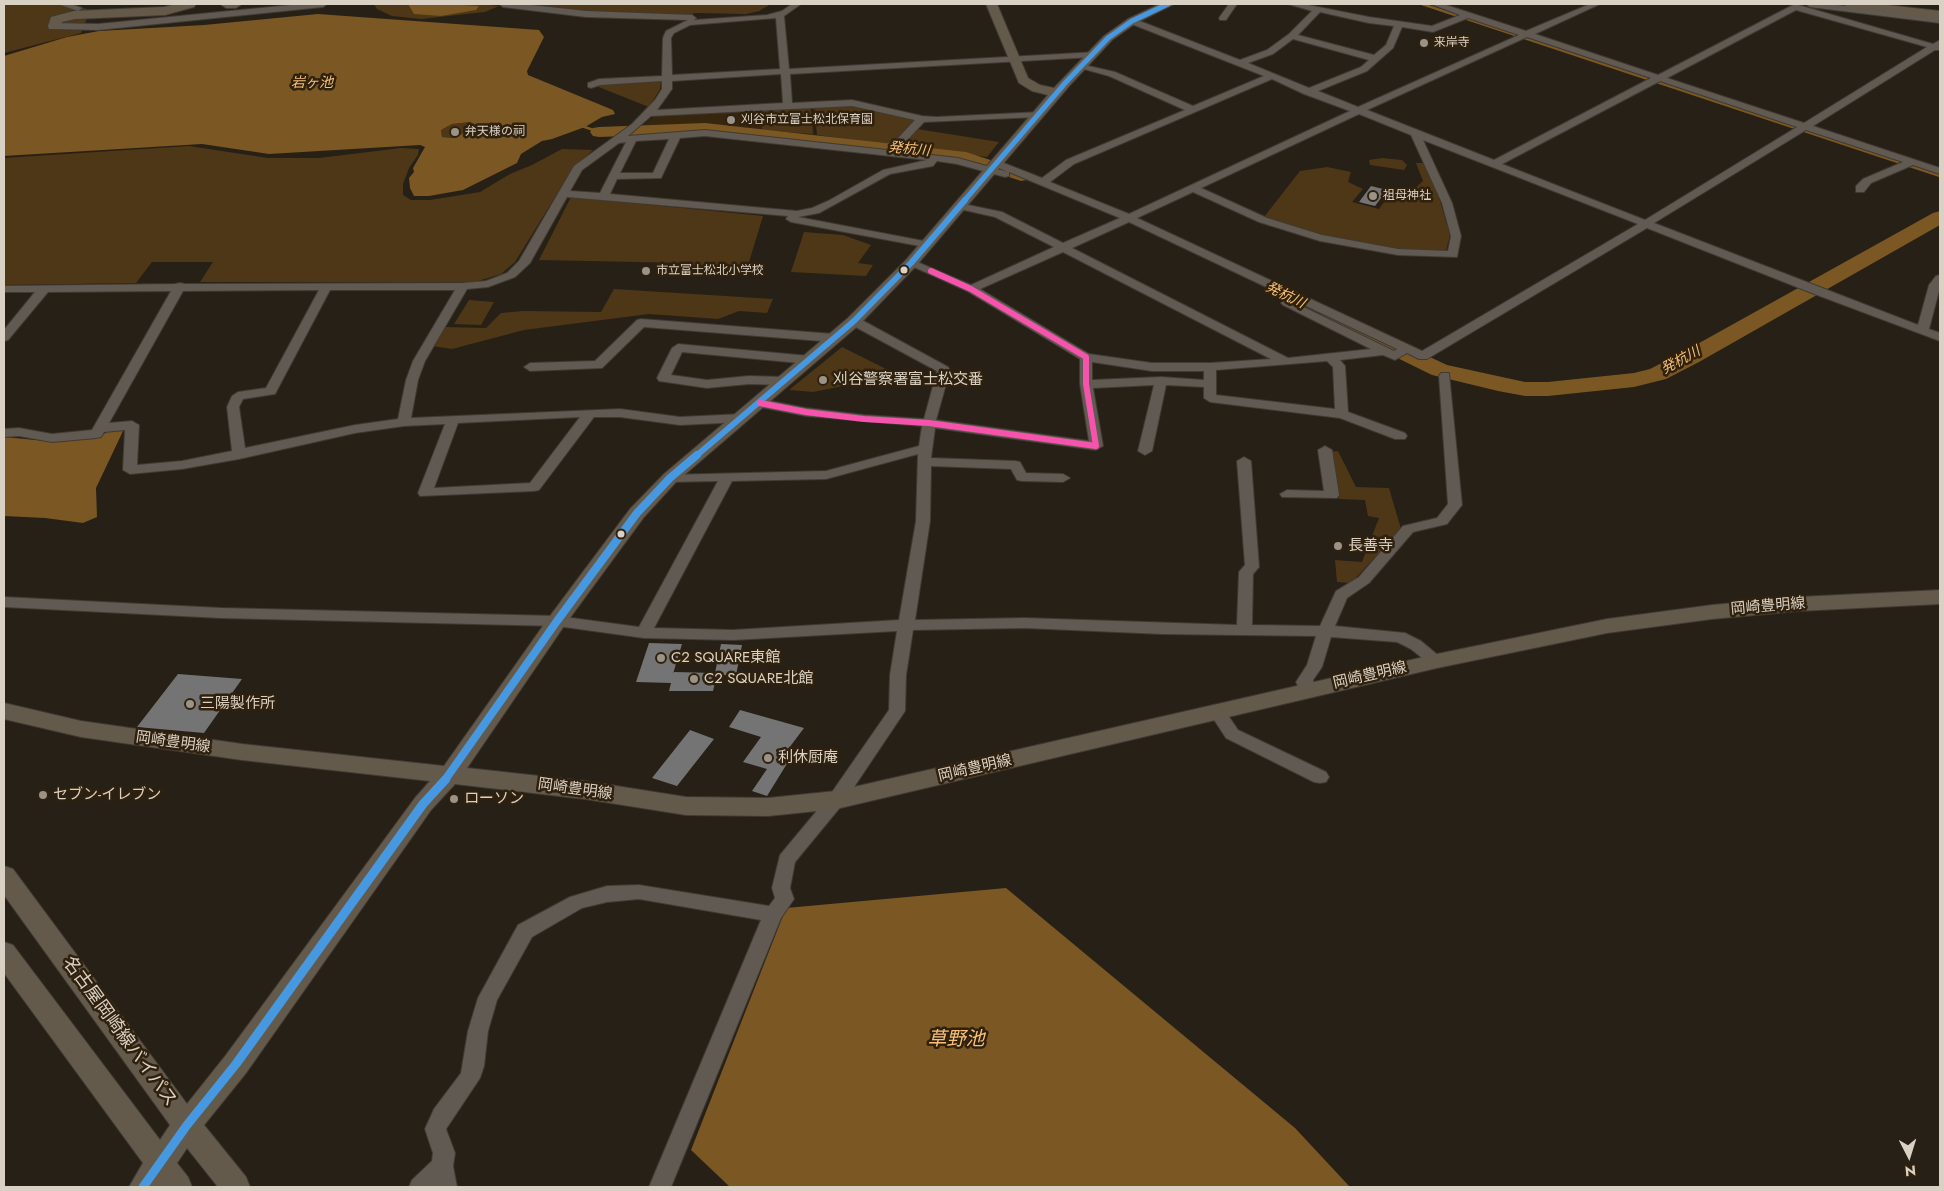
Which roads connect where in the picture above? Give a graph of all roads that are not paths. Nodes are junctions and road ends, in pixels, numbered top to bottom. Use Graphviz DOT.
graph roads {
  1 [pos="62,4"];
  2 [pos="190,4"];
  3 [pos="226,4"];
  4 [pos="236,4"];
  5 [pos="323,4"];
  6 [pos="503,4"];
  7 [pos="786,4"];
  8 [pos="797,4"];
  9 [pos="990,4"];
  10 [pos="1232,4"];
  11 [pos="1292,4"];
  12 [pos="1435,4"];
  13 [pos="1596,4"];
  14 [pos="1810,4"];
  15 [pos="1849,4"];
  16 [pos="1898,4"];
  17 [pos="1160,5"];
  18 [pos="1794,5"];
  19 [pos="78,8"];
  20 [pos="1319,9"];
  21 [pos="1940,9"];
  22 [pos="1940,15"];
  23 [pos="778,16"];
  24 [pos="1464,16"];
  25 [pos="1223,18"];
  26 [pos="1940,20"];
  27 [pos="1132,21"];
  28 [pos="1399,25"];
  29 [pos="54,26"];
  30 [pos="1292,36"];
  31 [pos="1524,36"];
  32 [pos="1938,46"];
  33 [pos="1094,54"];
  34 [pos="1014,57"];
  35 [pos="1377,59"];
  36 [pos="1238,64"];
  37 [pos="1083,66"];
  38 [pos="785,72"];
  39 [pos="1270,77"];
  40 [pos="667,78"];
  41 [pos="1655,80"];
  42 [pos="591,85"];
  43 [pos="1307,92"];
  44 [pos="1057,93"];
  45 [pos="788,106"];
  46 [pos="1192,109"];
  47 [pos="1358,112"];
  48 [pos="650,113"];
  49 [pos="1038,114"];
  50 [pos="922,119"];
  51 [pos="1800,128"];
  52 [pos="1416,134"];
  53 [pos="676,135"];
  54 [pos="633,138"];
  55 [pos="614,140"];
  56 [pos="890,152"];
  57 [pos="935,158"];
  58 [pos="996,162"];
  59 [pos="1494,164"];
  60 [pos="1907,164"];
  61 [pos="1940,171"];
  62 [pos="614,176"];
  63 [pos="1045,181"];
  64 [pos="1866,181"];
  65 [pos="1849,186"];
  66 [pos="1193,188"];
  67 [pos="1860,190"];
  68 [pos="563,193"];
  69 [pos="603,197"];
  70 [pos="959,206"];
  71 [pos="791,219"];
  72 [pos="1125,220"];
  73 [pos="1646,224"];
  74 [pos="925,244"];
  75 [pos="1065,248"];
  76 [pos="911,263"];
  77 [pos="1938,283"];
  78 [pos="180,286"];
  79 [pos="327,286"];
  80 [pos="463,286"];
  81 [pos="45,288"];
  82 [pos="4,289"];
  83 [pos="972,289"];
  84 [pos="854,321"];
  85 [pos="1923,330"];
  86 [pos="1940,336"];
  87 [pos="4,337"];
  88 [pos="834,338"];
  89 [pos="1406,348"];
  90 [pos="1390,353"];
  91 [pos="1086,357"];
  92 [pos="1331,358"];
  93 [pos="810,360"];
  94 [pos="1286,362"];
  95 [pos="530,367"];
  96 [pos="1210,368"];
  97 [pos="1445,376"];
  98 [pos="785,381"];
  99 [pos="1161,381"];
  100 [pos="1086,384"];
  101 [pos="1209,384"];
  102 [pos="760,403"];
  103 [pos="590,413"];
  104 [pos="1342,414"];
  105 [pos="743,418"];
  106 [pos="453,419"];
  107 [pos="404,422"];
  108 [pos="929,423"];
  109 [pos="100,428"];
  110 [pos="4,433"];
  111 [pos="1400,436"];
  112 [pos="1325,450"];
  113 [pos="1145,451"];
  114 [pos="239,455"];
  115 [pos="926,455"];
  116 [pos="1244,461"];
  117 [pos="670,478"];
  118 [pos="727,478"];
  119 [pos="1062,478"];
  120 [pos="1286,494"];
  121 [pos="1940,597"];
  122 [pos="4,602"];
  123 [pos="557,621"];
  124 [pos="908,625"];
  125 [pos="1244,630"];
  126 [pos="1324,631"];
  127 [pos="644,633"];
  128 [pos="1437,661"];
  129 [pos="1308,690"];
  130 [pos="4,711"];
  131 [pos="1217,712"];
  132 [pos="451,774"];
  133 [pos="1320,777"];
  134 [pos="836,800"];
  135 [pos="4,876"];
  136 [pos="773,914"];
  137 [pos="4,953"];
  138 [pos="187,1125"];
  139 [pos="160,1164"];
  140 [pos="442,1166"];
  141 [pos="143,1187"];
  142 [pos="178,1187"];
  143 [pos="236,1187"];
  144 [pos="420,1187"];
  145 [pos="446,1187"];
  146 [pos="660,1187"];
  1 -- 19 [label="street"];
  2 -- 29 [label="highway"];
  3 -- 4 [label="highway"];
  5 -- 29 [label="street"];
  6 -- 7 [label="street"];
  8 -- 23 [label="street"];
  9 -- 34 [label="main road"];
  10 -- 25 [label="street"];
  11 -- 20 [label="street"];
  12 -- 24 [label="street"];
  13 -- 31 [label="street"];
  14 -- 26 [label="street"];
  15 -- 22 [label="highway"];
  16 -- 21 [label="highway"];
  17 -- 27 [label="main road"];
  18 -- 32 [label="street"];
  18 -- 41 [label="street"];
  20 -- 28 [label="street"];
  20 -- 30 [label="street"];
  23 -- 38 [label="street"];
  23 -- 40 [label="street"];
  24 -- 28 [label="street"];
  24 -- 31 [label="street"];
  27 -- 33 [label="main road"];
  27 -- 36 [label="street"];
  28 -- 35 [label="street"];
  30 -- 35 [label="street"];
  30 -- 36 [label="street"];
  31 -- 41 [label="street"];
  31 -- 47 [label="street"];
  32 -- 51 [label="street"];
  33 -- 34 [label="street"];
  33 -- 37 [label="main road"];
  34 -- 38 [label="street"];
  34 -- 44 [label="main road"];
  35 -- 43 [label="street"];
  36 -- 39 [label="street"];
  37 -- 44 [label="main road"];
  37 -- 46 [label="street"];
  38 -- 40 [label="street"];
  38 -- 45 [label="street"];
  39 -- 43 [label="street"];
  39 -- 46 [label="street"];
  40 -- 42 [label="street"];
  40 -- 48 [label="street"];
  41 -- 51 [label="street"];
  41 -- 59 [label="street"];
  43 -- 47 [label="street"];
  44 -- 49 [label="main road"];
  45 -- 48 [label="street"];
  45 -- 50 [label="street"];
  46 -- 63 [label="street"];
  47 -- 52 [label="street"];
  47 -- 66 [label="street"];
  48 -- 55 [label="street"];
  49 -- 50 [label="street"];
  49 -- 58 [label="main road"];
  50 -- 56 [label="street"];
  51 -- 60 [label="street"];
  51 -- 73 [label="street"];
  52 -- 59 [label="street"];
  52 -- 66 [label="street"];
  53 -- 54 [label="street"];
  53 -- 56 [label="street"];
  53 -- 62 [label="street"];
  54 -- 55 [label="street"];
  54 -- 62 [label="street"];
  55 -- 68 [label="street"];
  56 -- 57 [label="street"];
  57 -- 58 [label="street"];
  57 -- 69 [label="street"];
  58 -- 63 [label="street"];
  58 -- 70 [label="main road"];
  58 -- 72 [label="street"];
  59 -- 73 [label="street"];
  60 -- 61 [label="street"];
  60 -- 64 [label="street"];
  62 -- 69 [label="street"];
  63 -- 72 [label="street"];
  64 -- 65 [label="street"];
  64 -- 67 [label="street"];
  66 -- 72 [label="street"];
  68 -- 69 [label="street"];
  68 -- 80 [label="street"];
  70 -- 74 [label="main road"];
  70 -- 75 [label="street"];
  71 -- 74 [label="street"];
  72 -- 75 [label="street"];
  72 -- 89 [label="street"];
  72 -- 90 [label="street"];
  73 -- 85 [label="street"];
  73 -- 89 [label="street"];
  74 -- 76 [label="main road"];
  75 -- 83 [label="street"];
  75 -- 94 [label="street"];
  76 -- 83 [label="street"];
  76 -- 84 [label="main road"];
  77 -- 85 [label="street"];
  78 -- 79 [label="street"];
  78 -- 81 [label="street"];
  78 -- 109 [label="street"];
  79 -- 80 [label="street"];
  79 -- 114 [label="street"];
  80 -- 107 [label="street"];
  81 -- 82 [label="street"];
  81 -- 87 [label="street"];
  83 -- 91 [label="street"];
  84 -- 88 [label="main road"];
  84 -- 108 [label="street"];
  85 -- 86 [label="street"];
  88 -- 93 [label="main road"];
  88 -- 95 [label="street"];
  89 -- 90 [label="street"];
  90 -- 92 [label="street"];
  91 -- 96 [label="street"];
  91 -- 100 [label="street"];
  92 -- 94 [label="street"];
  92 -- 104 [label="street"];
  93 -- 98 [label="main road"];
  93 -- 98 [label="street"];
  94 -- 96 [label="street"];
  96 -- 101 [label="street"];
  97 -- 126 [label="street"];
  98 -- 102 [label="main road"];
  99 -- 100 [label="street"];
  99 -- 101 [label="street"];
  99 -- 113 [label="street"];
  100 -- 108 [label="street"];
  101 -- 104 [label="street"];
  102 -- 105 [label="main road"];
  102 -- 108 [label="street"];
  103 -- 105 [label="street"];
  103 -- 106 [label="street"];
  103 -- 106 [label="street"];
  104 -- 111 [label="street"];
  105 -- 117 [label="main road"];
  106 -- 107 [label="street"];
  107 -- 114 [label="street"];
  108 -- 115 [label="street"];
  109 -- 110 [label="street"];
  109 -- 114 [label="street"];
  112 -- 120 [label="street"];
  115 -- 118 [label="street"];
  115 -- 119 [label="street"];
  115 -- 124 [label="street"];
  116 -- 125 [label="street"];
  117 -- 118 [label="street"];
  117 -- 123 [label="main road"];
  118 -- 127 [label="street"];
  121 -- 128 [label="main road, 岡崎豊明線"];
  122 -- 123 [label="street"];
  123 -- 127 [label="street"];
  123 -- 132 [label="main road"];
  124 -- 125 [label="street"];
  124 -- 127 [label="street"];
  124 -- 134 [label="street"];
  125 -- 126 [label="street"];
  126 -- 128 [label="street"];
  126 -- 129 [label="street"];
  128 -- 129 [label="main road, 岡崎豊明線"];
  129 -- 131 [label="main road, 岡崎豊明線"];
  130 -- 132 [label="main road, 岡崎豊明線"];
  131 -- 133 [label="street"];
  131 -- 134 [label="main road, 岡崎豊明線"];
  132 -- 134 [label="main road, 岡崎豊明線"];
  132 -- 138 [label="main road"];
  134 -- 136 [label="street"];
  135 -- 138 [label="main road, 名古屋岡崎線バイパス"];
  136 -- 140 [label="street"];
  136 -- 146 [label="street"];
  137 -- 139 [label="main road"];
  138 -- 139 [label="main road"];
  138 -- 143 [label="main road, 名古屋岡崎線バイパス"];
  139 -- 141 [label="main road"];
  139 -- 142 [label="main road"];
  140 -- 144 [label="street"];
  140 -- 145 [label="street"];
}
